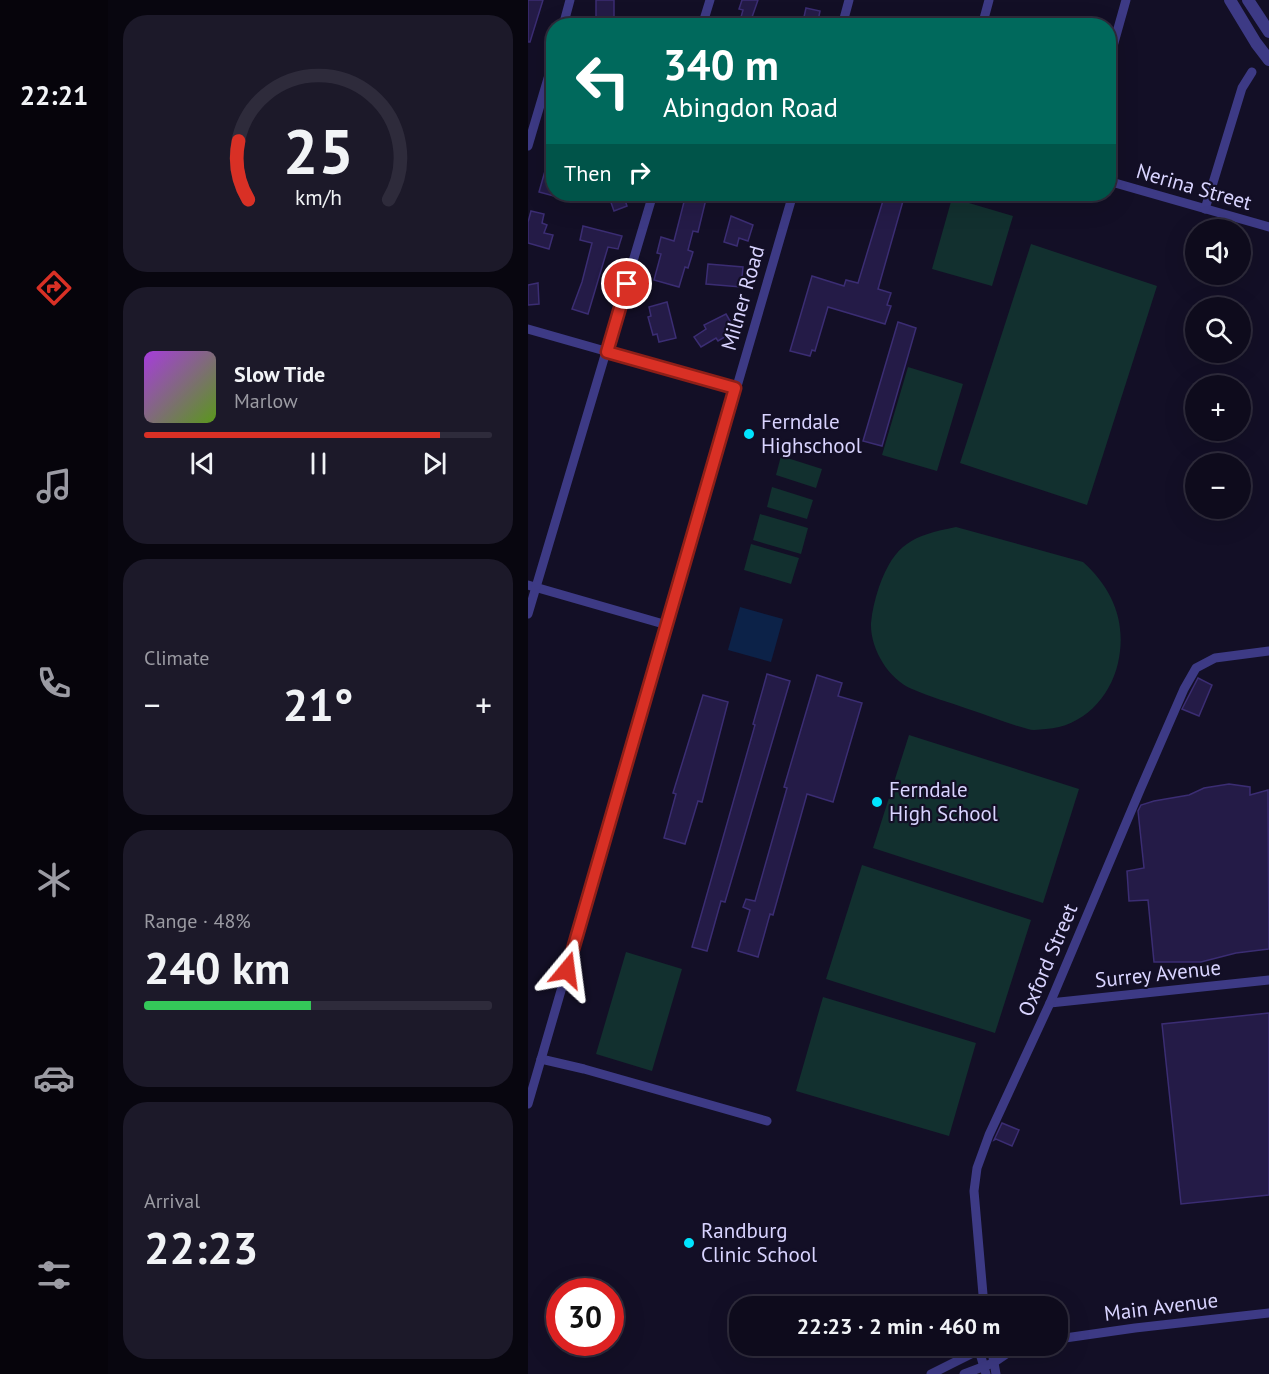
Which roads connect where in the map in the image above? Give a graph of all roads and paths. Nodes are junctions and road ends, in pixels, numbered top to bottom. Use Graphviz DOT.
graph roads {
  1 [pos="570,0"];
  2 [pos="710,0"];
  3 [pos="849,0"];
  4 [pos="989,0"];
  5 [pos="1126,0"];
  6 [pos="1230,0"];
  7 [pos="1248,0"];
  8 [pos="565,18"];
  9 [pos="704,18"];
  10 [pos="844,18"];
  11 [pos="984,18"];
  12 [pos="1269,32"];
  13 [pos="1116,36"];
  14 [pos="1269,60"];
  15 [pos="1252,72"];
  16 [pos="546,85"];
  17 [pos="528,146"];
  18 [pos="1116,183"];
  19 [pos="651,201"];
  20 [pos="791,201"];
  21 [pos="1205,209"];
  22 [pos="1269,227"];
  23 [pos="528,329"];
  24 [pos="607,352"];
  25 [pos="735,388"];
  26 [pos="532,586"];
  27 [pos="528,614"];
  28 [pos="667,625"];
  29 [pos="1269,651"];
  30 [pos="1269,980"];
  31 [pos="1050,1003"];
  32 [pos="542,1059"];
  33 [pos="528,1104"];
  34 [pos="767,1121"];
  35 [pos="983,1296"];
  36 [pos="1269,1313"];
  37 [pos="1068,1338"];
  38 [pos="965,1356"];
  39 [pos="1005,1356"];
  40 [pos="988,1367"];
  41 [pos="931,1374"];
  42 [pos="964,1374"];
  43 [pos="996,1374"];
  1 -- 8 [label="street"];
  2 -- 9 [label="street"];
  3 -- 10 [label="street"];
  4 -- 11 [label="street"];
  5 -- 13 [label="street"];
  6 -- 14 [label="street"];
  7 -- 12 [label="street"];
  15 -- 21 [label="street"];
  16 -- 17 [label="street"];
  18 -- 21 [label="street, Nerina Street"];
  19 -- 24 [label="street"];
  20 -- 25 [label="street, Milner Road"];
  21 -- 22 [label="street, Nerina Street"];
  23 -- 24 [label="street"];
  24 -- 25 [label="street"];
  24 -- 26 [label="street"];
  25 -- 28 [label="street, Milner Road"];
  26 -- 27 [label="street"];
  26 -- 28 [label="street"];
  28 -- 32 [label="street, Milner Road"];
  29 -- 31 [label="street, Oxford Street"];
  30 -- 31 [label="street, Surrey Avenue"];
  31 -- 35 [label="street, Oxford Street"];
  32 -- 33 [label="street, Milner Road"];
  32 -- 34 [label="street"];
  36 -- 37 [label="street, Main Avenue"];
  38 -- 41 [label="street"];
  39 -- 40 [label="street"];
  40 -- 42 [label="street"];
  40 -- 43 [label="street"];
}
